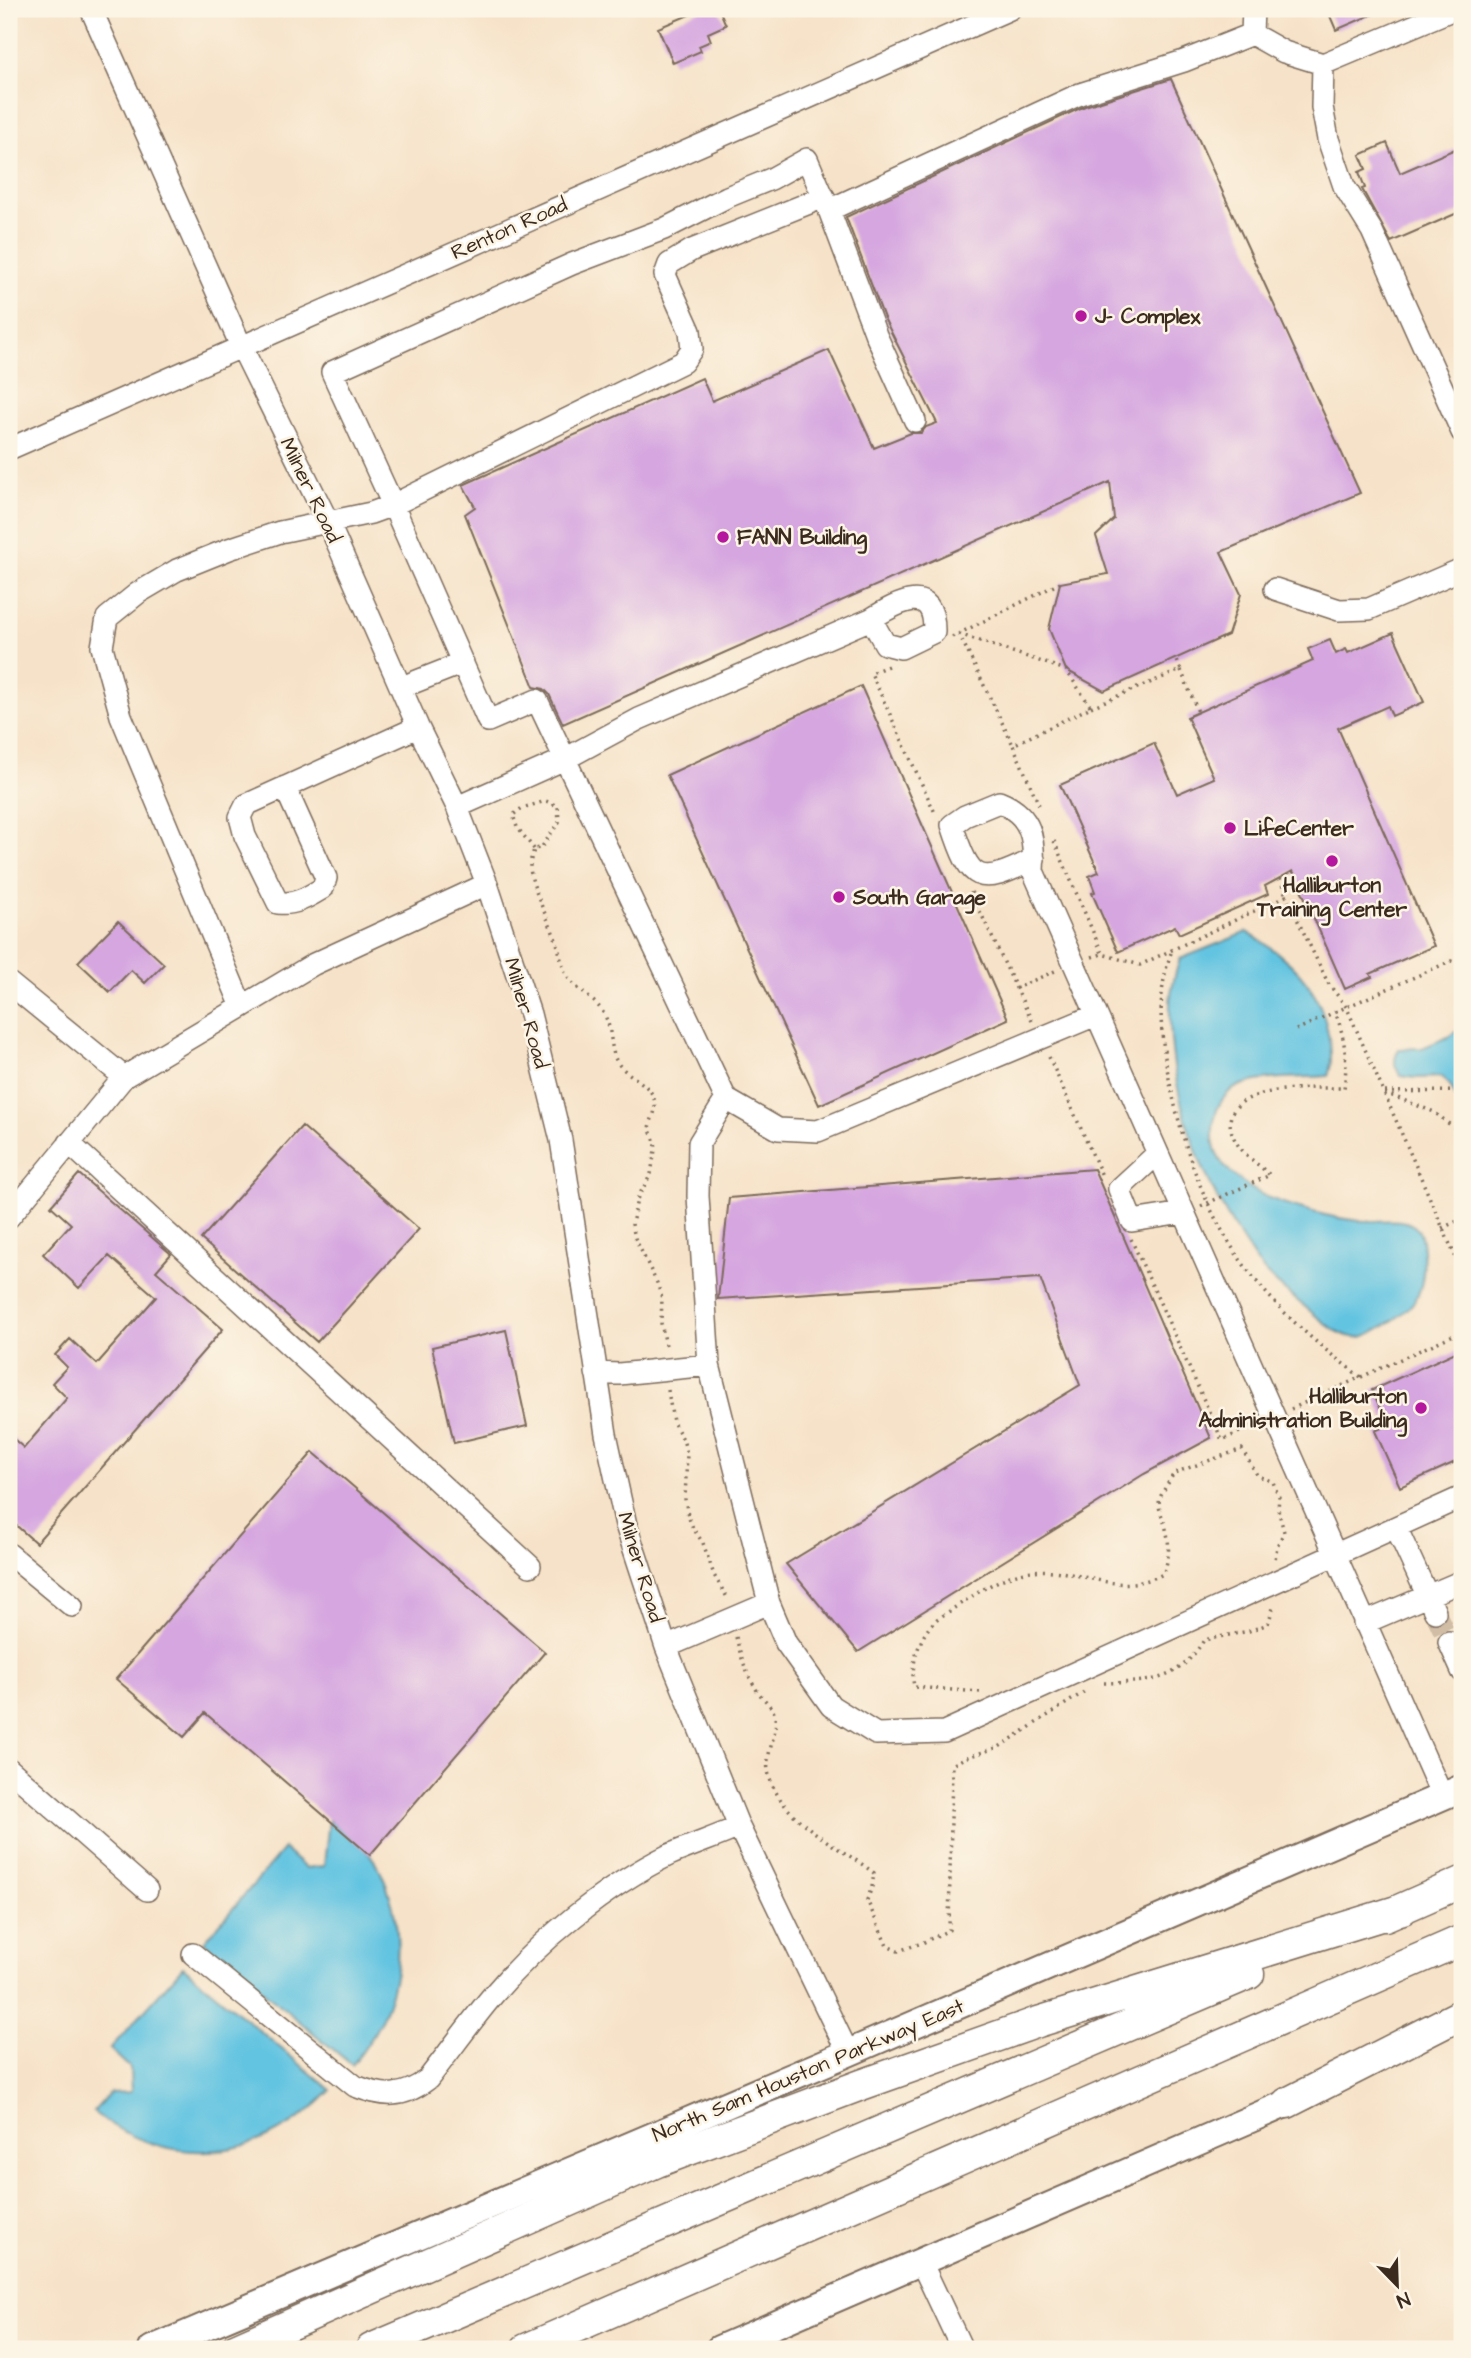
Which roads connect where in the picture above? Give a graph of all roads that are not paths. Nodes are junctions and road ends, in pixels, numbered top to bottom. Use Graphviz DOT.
graph roads {
  1 [pos="90,9"];
  2 [pos="1010,9"];
  3 [pos="1253,9"];
  4 [pos="1454,9"];
  5 [pos="1252,34"];
  6 [pos="1323,64"];
  7 [pos="827,204"];
  8 [pos="241,346"];
  9 [pos="915,421"];
  10 [pos="1462,432"];
  11 [pos="9,449"];
  12 [pos="393,505"];
  13 [pos="328,522"];
  14 [pos="1462,569"];
  15 [pos="1275,589"];
  16 [pos="871,620"];
  17 [pos="463,663"];
  18 [pos="402,687"];
  19 [pos="418,727"];
  20 [pos="565,760"];
  21 [pos="285,787"];
  22 [pos="457,807"];
  23 [pos="1034,859"];
  24 [pos="487,884"];
  25 [pos="9,983"];
  26 [pos="242,1007"];
  27 [pos="1096,1016"];
  28 [pos="124,1077"];
  29 [pos="726,1099"];
  30 [pos="69,1143"];
  31 [pos="1157,1154"];
  32 [pos="13,1204"];
  33 [pos="1183,1213"];
  34 [pos="709,1365"];
  35 [pos="596,1373"];
  36 [pos="1462,1497"];
  37 [pos="1396,1527"];
  38 [pos="9,1554"];
  39 [pos="1334,1555"];
  40 [pos="530,1566"];
  41 [pos="1462,1584"];
  42 [pos="769,1603"];
  43 [pos="1431,1604"];
  44 [pos="72,1606"];
  45 [pos="1364,1623"];
  46 [pos="1449,1642"];
  47 [pos="666,1647"];
  48 [pos="1462,1669"];
  49 [pos="9,1769"];
  50 [pos="1452,1792"];
  51 [pos="739,1827"];
  52 [pos="1462,1882"];
  53 [pos="147,1890"];
  54 [pos="1403,1909"];
  55 [pos="1462,1940"];
  56 [pos="193,1954"];
  57 [pos="1462,2014"];
  58 [pos="1462,2028"];
  59 [pos="848,2053"];
  60 [pos="1287,2103"];
  61 [pos="921,2262"];
  62 [pos="152,2349"];
  63 [pos="235,2349"];
  64 [pos="371,2349"];
  65 [pos="526,2349"];
  66 [pos="719,2349"];
  67 [pos="961,2349"];
  1 -- 8 [label="street, Milner Road"];
  2 -- 8 [label="street, Renton Road"];
  3 -- 5 [label="street"];
  4 -- 6 [label="street"];
  5 -- 6 [label="street"];
  5 -- 7 [label="street"];
  6 -- 10 [label="street"];
  7 -- 9 [label="street"];
  7 -- 12 [label="street"];
  7 -- 12 [label="street"];
  8 -- 11 [label="street, Renton Road"];
  8 -- 13 [label="street, Milner Road"];
  12 -- 13 [label="street"];
  12 -- 17 [label="street"];
  13 -- 18 [label="street, Milner Road"];
  13 -- 26 [label="street"];
  14 -- 15 [label="street"];
  16 -- 20 [label="street"];
  17 -- 18 [label="street"];
  17 -- 20 [label="street"];
  18 -- 19 [label="street, Milner Road"];
  19 -- 21 [label="street"];
  19 -- 22 [label="street, Milner Road"];
  20 -- 22 [label="street"];
  20 -- 29 [label="street"];
  21 -- 21 [label="street"];
  22 -- 24 [label="street, Milner Road"];
  23 -- 27 [label="street"];
  24 -- 26 [label="street"];
  24 -- 35 [label="street, Milner Road"];
  25 -- 28 [label="street"];
  26 -- 28 [label="street"];
  27 -- 29 [label="street"];
  27 -- 31 [label="street"];
  28 -- 30 [label="street"];
  29 -- 34 [label="street"];
  30 -- 32 [label="street"];
  30 -- 40 [label="street"];
  31 -- 33 [label="street"];
  31 -- 33 [label="street"];
  33 -- 39 [label="street"];
  34 -- 35 [label="street"];
  34 -- 42 [label="street"];
  35 -- 47 [label="street, Milner Road"];
  36 -- 37 [label="street"];
  37 -- 39 [label="street"];
  37 -- 43 [label="street"];
  38 -- 44 [label="street"];
  39 -- 42 [label="street"];
  39 -- 45 [label="street"];
  41 -- 43 [label="street"];
  42 -- 47 [label="street"];
  43 -- 45 [label="street"];
  45 -- 50 [label="street"];
  46 -- 48 [label="street"];
  47 -- 51 [label="street, Milner Road"];
  49 -- 53 [label="street"];
  50 -- 59 [label="main road, North Sam Houston Parkway East"];
  51 -- 56 [label="street"];
  51 -- 59 [label="street, Milner Road"];
  52 -- 54 [label="highway"];
  54 -- 63 [label="highway"];
  54 -- 64 [label="highway"];
  55 -- 65 [label="highway"];
  57 -- 60 [label="highway"];
  58 -- 60 [label="main road"];
  59 -- 62 [label="main road, North Sam Houston Parkway East"];
  60 -- 61 [label="main road"];
  61 -- 66 [label="main road"];
  61 -- 67 [label="street"];
}
